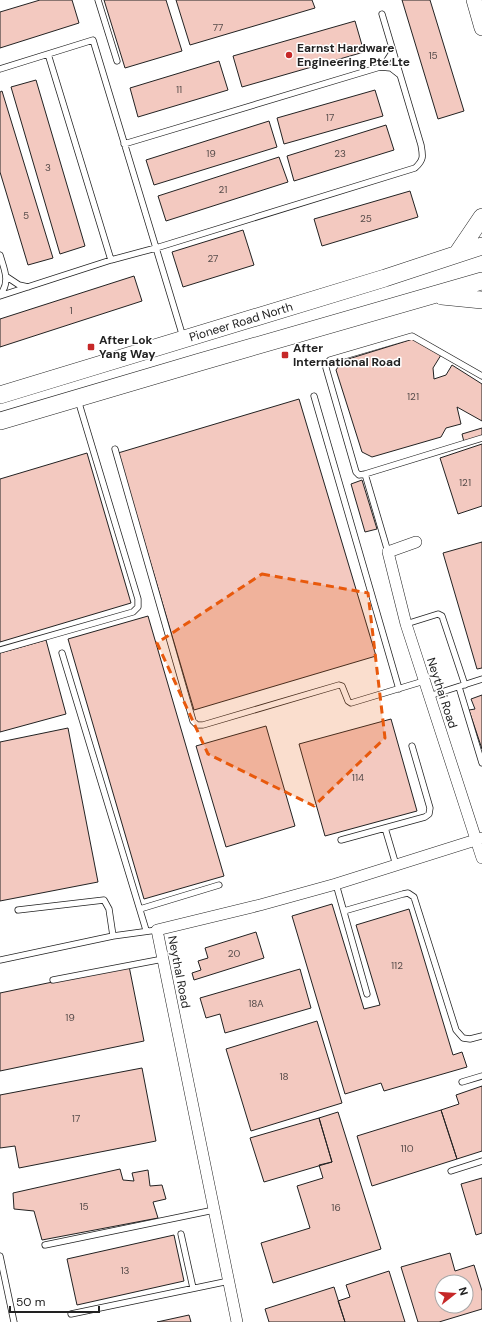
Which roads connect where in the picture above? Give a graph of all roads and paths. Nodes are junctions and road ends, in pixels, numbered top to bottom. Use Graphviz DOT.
graph roads {
  1 [pos="98,0"];
  2 [pos="474,0"];
  3 [pos="382,14"];
  4 [pos="482,28"];
  5 [pos="393,50"];
  6 [pos="48,54"];
  7 [pos="117,60"];
  8 [pos="380,68"];
  9 [pos="0,69"];
  10 [pos="401,76"];
  11 [pos="124,144"];
  12 [pos="482,217"];
  13 [pos="482,246"];
  14 [pos="156,248"];
  15 [pos="457,254"];
  16 [pos="0,255"];
  17 [pos="111,260"];
  18 [pos="7,277"];
  19 [pos="482,281"];
  20 [pos="28,287"];
  21 [pos="0,295"];
  22 [pos="436,295"];
  23 [pos="482,300"];
  24 [pos="184,340"];
  25 [pos="482,376"];
  26 [pos="0,395"];
  27 [pos="314,396"];
  28 [pos="78,398"];
  29 [pos="0,421"];
  30 [pos="482,438"];
  31 [pos="115,448"];
  32 [pos="365,474"];
  33 [pos="416,542"];
  34 [pos="388,552"];
  35 [pos="406,624"];
  36 [pos="0,650"];
  37 [pos="62,653"];
  38 [pos="482,679"];
  39 [pos="424,681"];
  40 [pos="465,685"];
  41 [pos="459,687"];
  42 [pos="399,689"];
  43 [pos="429,696"];
  44 [pos="412,746"];
  45 [pos="482,763"];
  46 [pos="385,828"];
  47 [pos="479,839"];
  48 [pos="341,840"];
  49 [pos="482,858"];
  50 [pos="396,865"];
  51 [pos="336,884"];
  52 [pos="218,885"];
  53 [pos="140,909"];
  54 [pos="18,910"];
  55 [pos="344,911"];
  56 [pos="152,930"];
  57 [pos="113,936"];
  58 [pos="163,959"];
  59 [pos="0,960"];
  60 [pos="53,980"];
  61 [pos="367,994"];
  62 [pos="482,1036"];
  63 [pos="482,1076"];
  64 [pos="462,1082"];
  65 [pos="482,1161"];
  66 [pos="451,1171"];
  67 [pos="214,1210"];
  68 [pos="181,1234"];
  69 [pos="45,1245"];
  70 [pos="0,1256"];
  71 [pos="229,1281"];
  72 [pos="193,1288"];
  73 [pos="71,1314"];
  74 [pos="14,1322"];
  75 [pos="237,1322"];
  1 -- 7 [label="lane"];
  2 -- 4 [label="main road"];
  3 -- 5 [label="lane"];
  5 -- 8 [label="lane"];
  5 -- 10 [label="lane"];
  6 -- 9 [label="lane"];
  6 -- 11 [label="lane"];
  6 -- 17 [label="lane"];
  8 -- 10 [label="lane"];
  8 -- 11 [label="lane"];
  10 -- 14 [label="lane"];
  11 -- 14 [label="lane"];
  12 -- 15 [label="main road"];
  13 -- 15 [label="main road, Pioneer Road North"];
  14 -- 17 [label="lane"];
  14 -- 24 [label="lane"];
  15 -- 24 [label="main road, Pioneer Road North"];
  16 -- 18 [label="lane"];
  17 -- 20 [label="lane"];
  18 -- 20 [label="lane"];
  18 -- 21 [label="lane"];
  19 -- 22 [label="main road"];
  20 -- 21 [label="lane"];
  22 -- 23 [label="main road"];
  22 -- 28 [label="main road"];
  24 -- 26 [label="main road, Pioneer Road North"];
  25 -- 32 [label="lane"];
  27 -- 42 [label="lane"];
  28 -- 29 [label="main road"];
  28 -- 36 [label="lane"];
  30 -- 32 [label="lane"];
  31 -- 42 [label="lane"];
  32 -- 34 [label="lane"];
  33 -- 34 [label="street"];
  34 -- 35 [label="street, Neythai Road"];
  35 -- 39 [label="street, Neythai Road"];
  35 -- 40 [label="lane"];
  37 -- 53 [label="lane"];
  38 -- 40 [label="lane"];
  39 -- 42 [label="lane"];
  39 -- 43 [label="street, Neythai Road"];
  40 -- 41 [label="lane"];
  41 -- 43 [label="lane"];
  41 -- 45 [label="lane"];
  43 -- 47 [label="street, Neythai Road"];
  44 -- 46 [label="lane"];
  46 -- 48 [label="lane"];
  46 -- 50 [label="lane"];
  47 -- 49 [label="street"];
  47 -- 50 [label="street, Neythal Road"];
  50 -- 51 [label="street, Neythal Road"];
  51 -- 55 [label="lane"];
  51 -- 56 [label="street, Neythal Road"];
  52 -- 53 [label="lane"];
  53 -- 56 [label="lane"];
  54 -- 57 [label="lane"];
  55 -- 61 [label="lane"];
  55 -- 62 [label="lane"];
  56 -- 57 [label="lane"];
  56 -- 58 [label="street, Neythal Road"];
  57 -- 59 [label="lane"];
  58 -- 60 [label="lane"];
  58 -- 67 [label="street, Neythal Road"];
  63 -- 64 [label="lane"];
  65 -- 66 [label="lane"];
  67 -- 69 [label="lane"];
  67 -- 71 [label="street, Neythal Road"];
  68 -- 72 [label="lane"];
  70 -- 74 [label="lane"];
  71 -- 72 [label="lane"];
  71 -- 75 [label="street, Neythal Road"];
  72 -- 73 [label="lane"];
}
